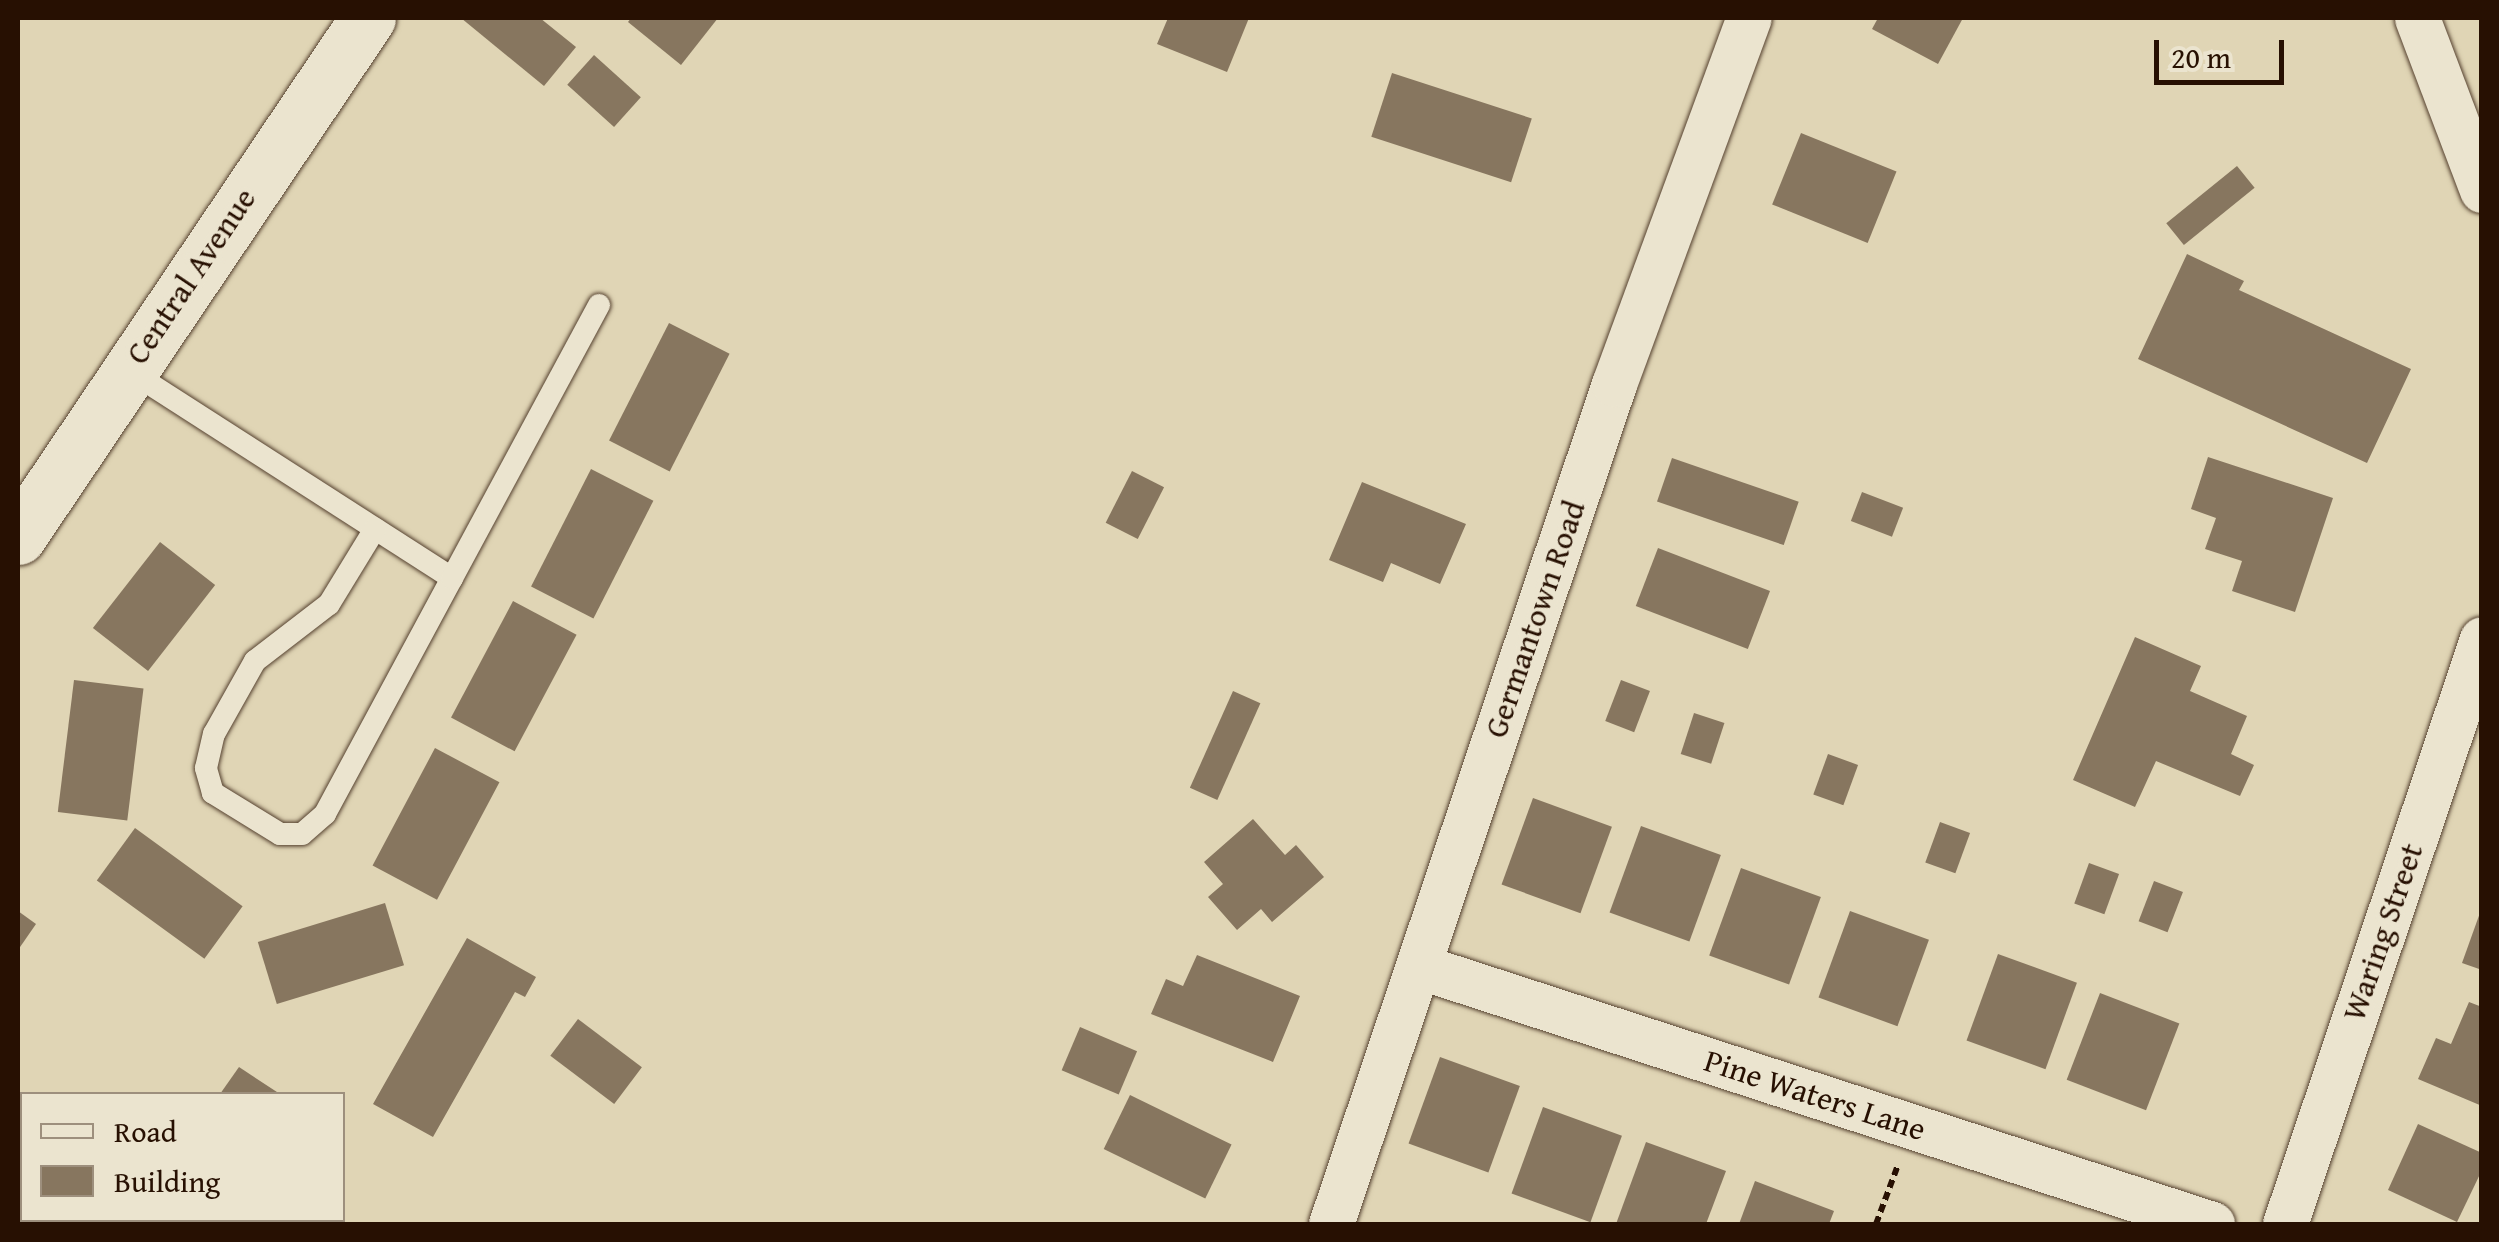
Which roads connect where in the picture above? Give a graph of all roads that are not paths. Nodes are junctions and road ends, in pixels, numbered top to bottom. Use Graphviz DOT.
graph roads {
  1 [pos="368,18"];
  2 [pos="1749,18"];
  3 [pos="2417,18"];
  4 [pos="2482,190"];
  5 [pos="599,305"];
  6 [pos="128,370"];
  7 [pos="375,529"];
  8 [pos="18,538"];
  9 [pos="452,578"];
  10 [pos="2482,639"];
  11 [pos="1418,966"];
  12 [pos="1331,1224"];
  13 [pos="2212,1224"];
  14 [pos="2285,1224"];
  1 -- 6 [label="street, Central Avenue"];
  2 -- 11 [label="street, Germantown Road"];
  3 -- 4 [label="street"];
  5 -- 9 [label="lane"];
  6 -- 7 [label="lane"];
  6 -- 8 [label="street, Central Avenue"];
  7 -- 9 [label="lane"];
  7 -- 9 [label="lane"];
  10 -- 14 [label="street, Waring Street"];
  11 -- 12 [label="street, Germantown Road"];
  11 -- 13 [label="street, Pine Waters Lane"];
}
